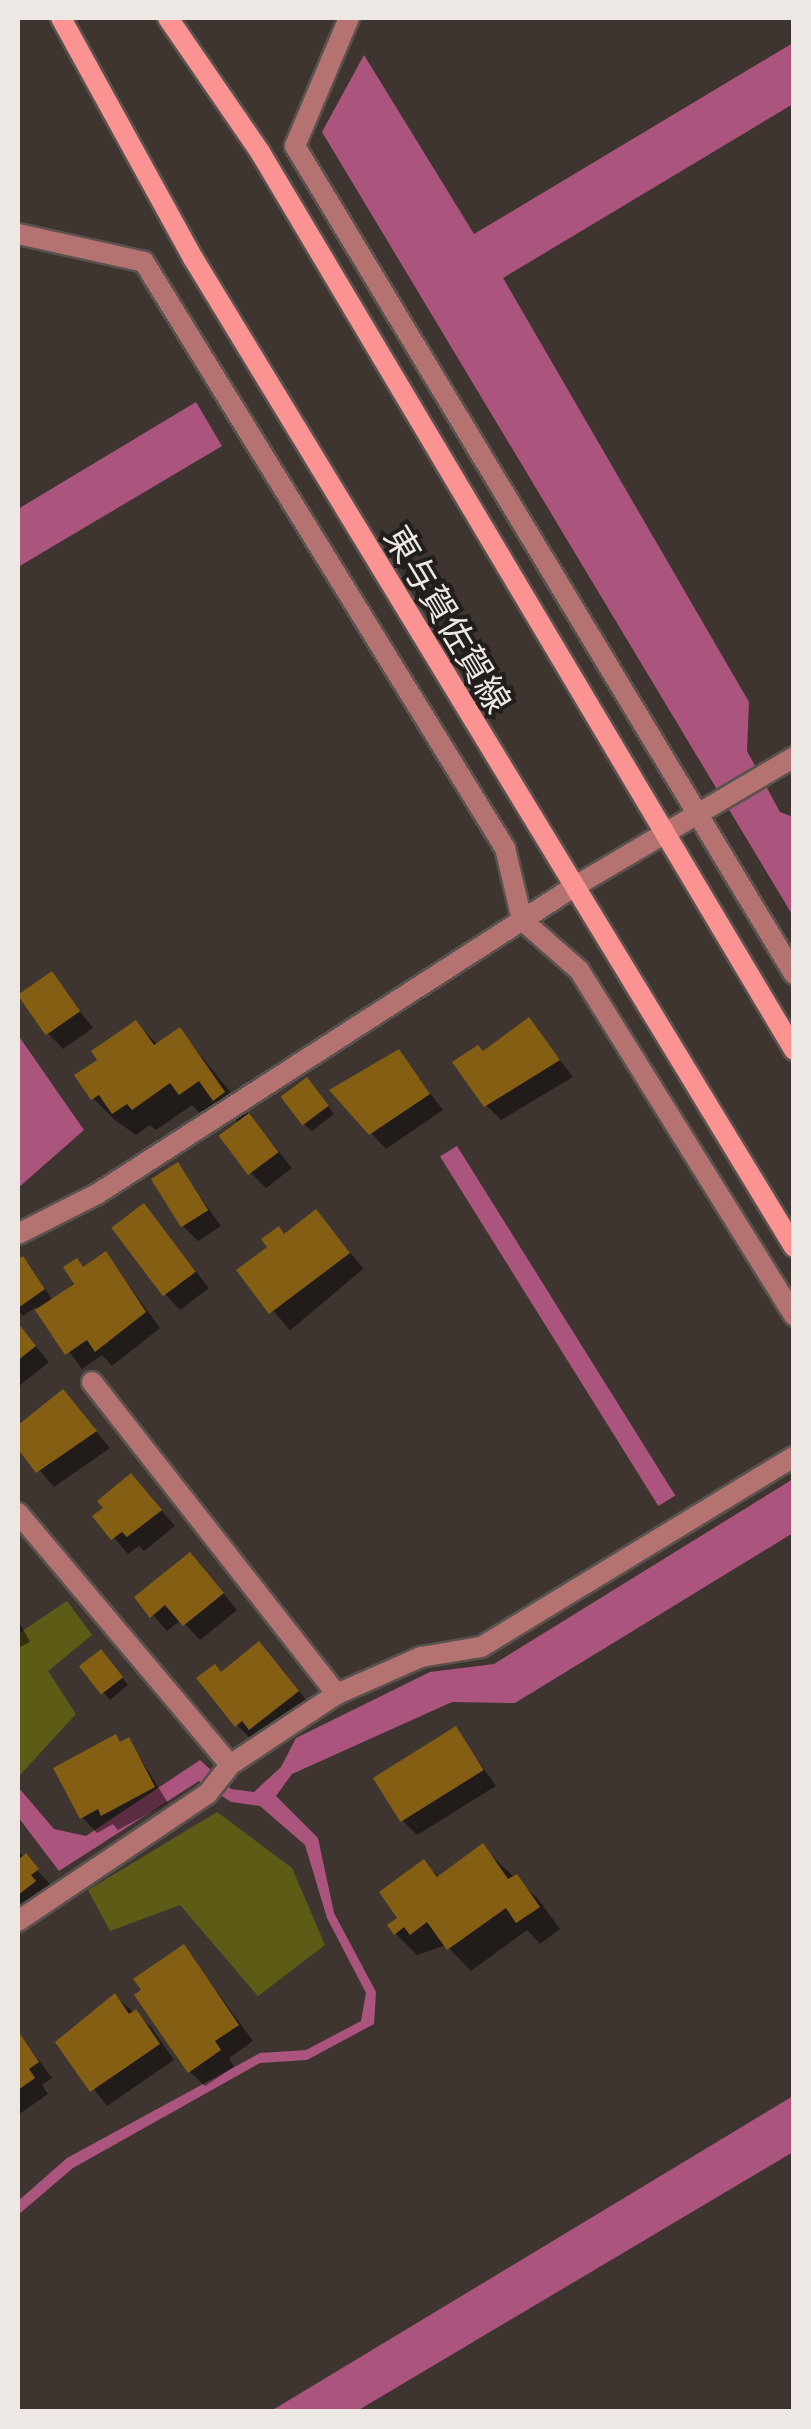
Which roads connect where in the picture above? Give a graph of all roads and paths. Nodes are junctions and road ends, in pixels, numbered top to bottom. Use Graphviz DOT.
graph roads {
  1 [pos="60,18"];
  2 [pos="168,18"];
  3 [pos="348,18"];
  4 [pos="18,234"];
  5 [pos="794,757"];
  6 [pos="698,815"];
  7 [pos="664,833"];
  8 [pos="572,888"];
  9 [pos="522,920"];
  10 [pos="794,974"];
  11 [pos="794,1050"];
  12 [pos="18,1234"];
  13 [pos="794,1247"];
  14 [pos="794,1316"];
  15 [pos="92,1382"];
  16 [pos="794,1458"];
  17 [pos="18,1513"];
  18 [pos="337,1694"];
  19 [pos="227,1771"];
  20 [pos="18,1921"];
  1 -- 8 [label="main road, 東与賀佐賀線"];
  2 -- 7 [label="main road"];
  3 -- 6 [label="street"];
  4 -- 9 [label="street"];
  5 -- 6 [label="street"];
  6 -- 7 [label="street"];
  6 -- 10 [label="street"];
  7 -- 8 [label="street"];
  7 -- 11 [label="main road"];
  8 -- 9 [label="street"];
  8 -- 13 [label="main road, 東与賀佐賀線"];
  9 -- 12 [label="street"];
  9 -- 14 [label="street"];
  15 -- 18 [label="street"];
  16 -- 18 [label="street"];
  17 -- 19 [label="street"];
  18 -- 19 [label="street"];
  19 -- 20 [label="street"];
}
